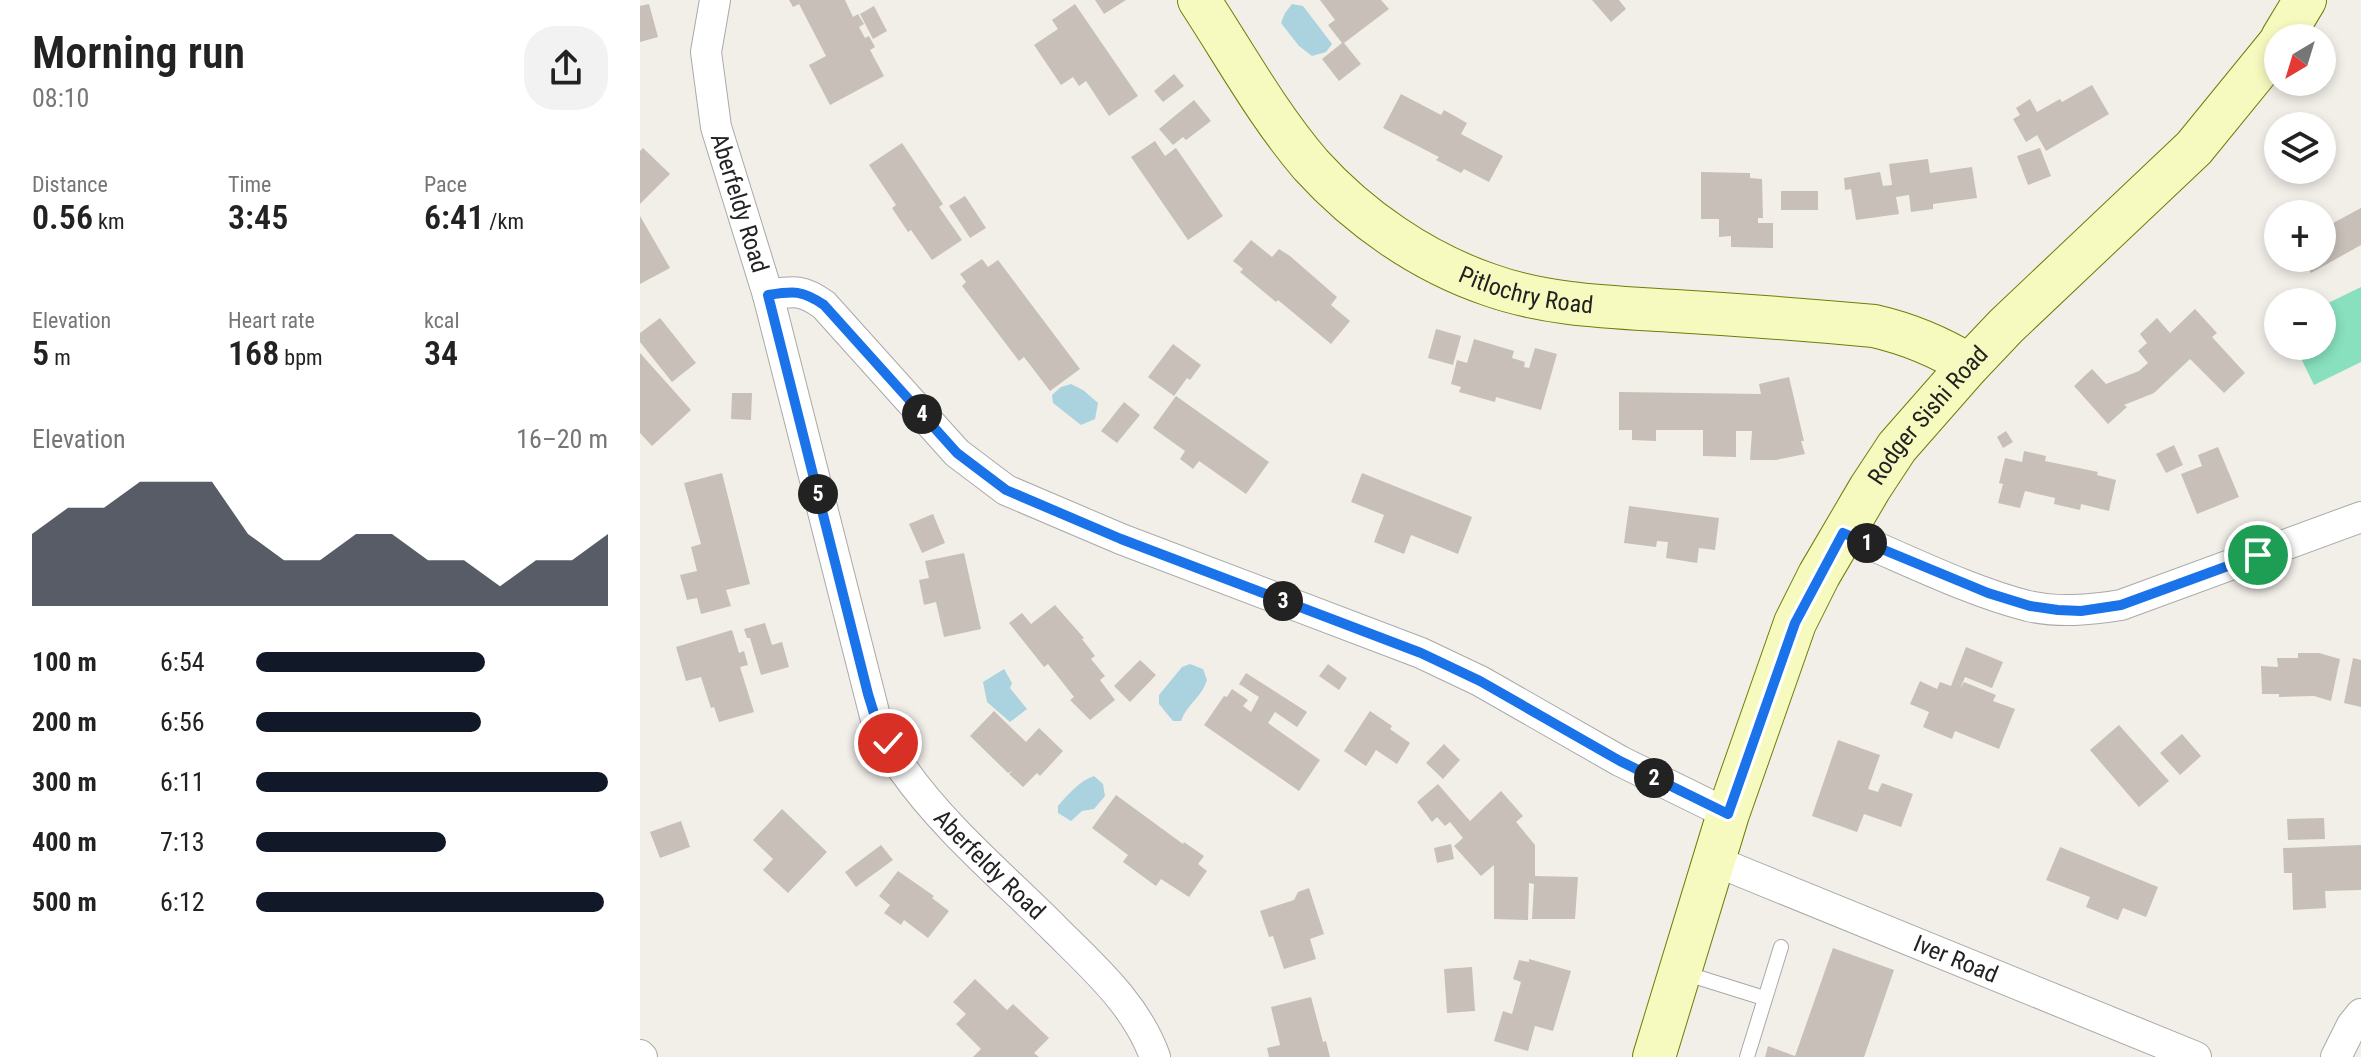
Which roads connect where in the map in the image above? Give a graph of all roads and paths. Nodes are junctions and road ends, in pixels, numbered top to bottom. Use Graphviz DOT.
graph roads {
  1 [pos="715,0"];
  2 [pos="1199,0"];
  3 [pos="2305,0"];
  4 [pos="2290,24"];
  5 [pos="2264,62"];
  6 [pos="768,295"];
  7 [pos="1969,365"];
  8 [pos="2361,517"];
  9 [pos="1843,533"];
  10 [pos="1728,814"];
  11 [pos="1715,861"];
  12 [pos="1781,947"];
  13 [pos="1680,972"];
  14 [pos="1764,998"];
  15 [pos="2361,1014"];
  16 [pos="1155,1057"];
  17 [pos="1654,1057"];
  18 [pos="1747,1057"];
  19 [pos="2196,1057"];
  20 [pos="2336,1057"];
  1 -- 6 [label="street, Aberfeldy Road"];
  2 -- 7 [label="main road, Pitlochry Road"];
  3 -- 4 [label="main road"];
  5 -- 7 [label="main road, Rodger Sishi Road"];
  6 -- 10 [label="street"];
  6 -- 16 [label="street, Aberfeldy Road"];
  7 -- 9 [label="main road, Rodger Sishi Road"];
  8 -- 9 [label="street"];
  9 -- 10 [label="main road, Rodger Sishi Road"];
  10 -- 11 [label="main road, Rodger Sishi Road"];
  11 -- 13 [label="main road, Rodger Sishi Road"];
  11 -- 19 [label="street, Iver Road"];
  12 -- 14 [label="lane"];
  13 -- 14 [label="lane"];
  13 -- 17 [label="main road, Rodger Sishi Road"];
  14 -- 18 [label="lane"];
  15 -- 20 [label="street"];
}
